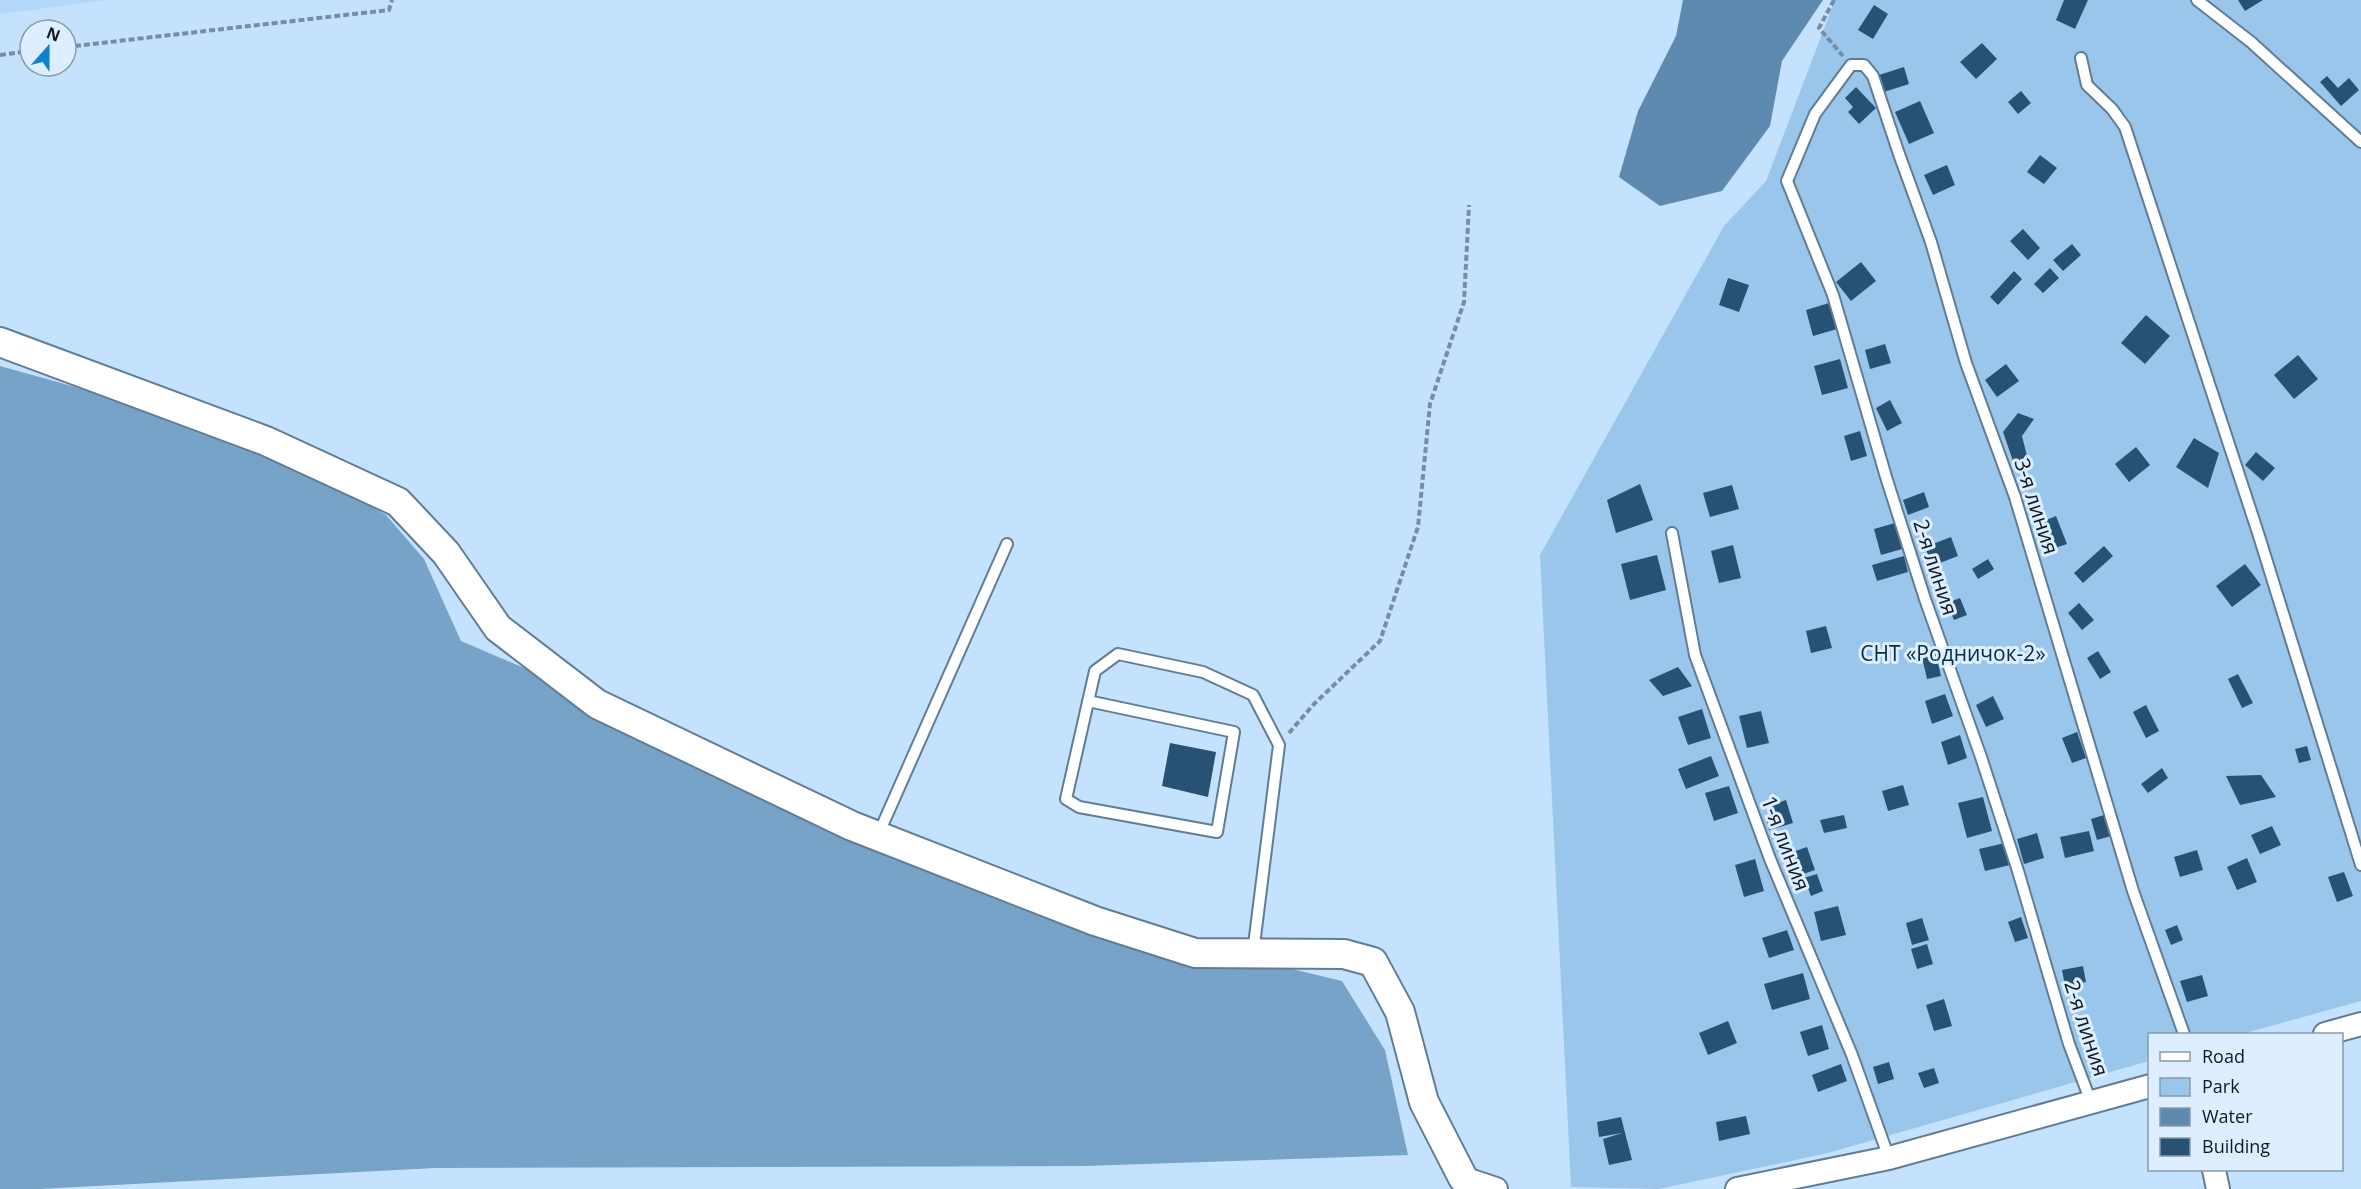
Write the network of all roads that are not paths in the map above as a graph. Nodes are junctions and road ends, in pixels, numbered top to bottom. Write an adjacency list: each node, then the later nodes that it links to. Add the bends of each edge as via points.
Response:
1 (2198, 0): 4 (lane, via 2251,42)
2 (2081, 58): 10 (lane, via 2087,85 2125,127 2274,580)
3 (1851, 65): 13 (lane, 3-я линия, via 1864,65 1873,76 1931,243 1966,363 2015,497 2133,891); 16 (lane, 2-я линия, via 1815,114 1787,181 1833,295 1900,521 1982,757 2069,1044)
4 (2361, 142)
5 (0, 342): 9 (street, via 266,441 398,502 446,553 498,628 597,704)
6 (1672, 534): 17 (lane, 1-я линия, via 1695,655 1770,859 1852,1055)
7 (1007, 544): 9 (lane)
8 (1088, 701): 8 (lane, via 1066,799 1079,807 1217,832 1234,732); 11 (lane, via 1095,671 1118,654 1203,672 1253,695 1279,745)
9 (877, 836): 11 (street, via 1095,921 1195,953)
10 (2361, 865)
11 (1252, 953): 19 (street, via 1344,954 1373,962 1400,1012 1424,1102)
12 (2361, 1024): 14 (street)
13 (2183, 1033)
14 (2332, 1033)
15 (2148, 1087): 16 (street)
16 (2091, 1102): 17 (street)
17 (1889, 1158): 21 (street)
18 (2214, 1171): 22 (street)
19 (1467, 1183): 20 (street)
20 (1496, 1189)
21 (1737, 1189)
22 (2218, 1189)

